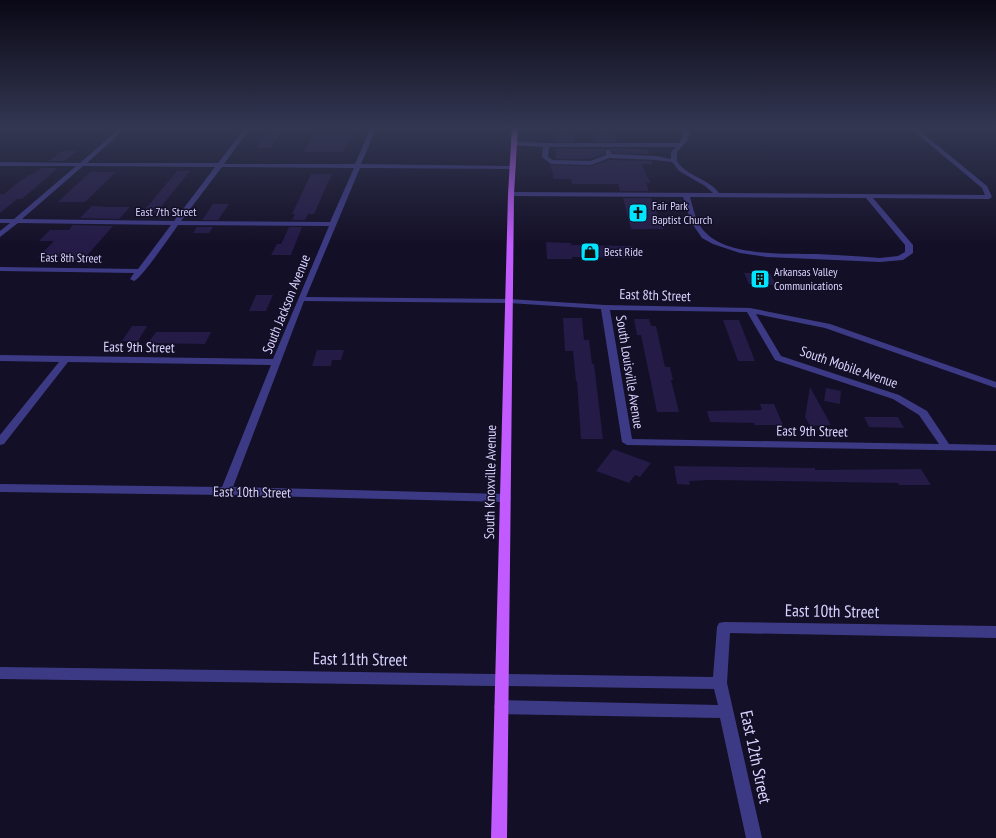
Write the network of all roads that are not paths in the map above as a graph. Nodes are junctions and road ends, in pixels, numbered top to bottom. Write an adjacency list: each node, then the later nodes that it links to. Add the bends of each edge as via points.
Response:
1 (79, 166): 13 (street)
2 (219, 166): 14 (street)
3 (358, 166): 15 (street, South Jackson Avenue)
4 (375, 166): 7 (street)
5 (677, 166): 10 (street, via 680,170 714,188)
6 (958, 166): 11 (street, via 984,188 989,197)
7 (513, 167): 8 (main road, South Knoxville Avenue)
8 (511, 194): 9 (street); 21 (main road, South Knoxville Avenue)
9 (686, 195): 10 (street); 11 (street, via 695,224 705,235 717,243 737,250 880,260 900,258 909,253 909,245)
10 (718, 196): 11 (street)
11 (868, 197)
12 (0, 222): 13 (street, East 7th Street)
13 (15, 222): 14 (street, East 7th Street); 16 (street)
14 (176, 223): 15 (street, East 7th Street); 18 (street)
15 (332, 224): 20 (street, South Jackson Avenue)
16 (0, 234)
17 (0, 269): 18 (street, East 8th Street)
18 (141, 271): 19 (street)
19 (134, 279)
20 (301, 299): 21 (street, East 8th Street); 26 (street, South Jackson Avenue)
21 (509, 301): 22 (street, East 8th Street); 34 (main road, South Knoxville Avenue)
22 (605, 306): 23 (street, East 8th Street); 29 (street, South Louisville Avenue)
23 (750, 310): 27 (street, East 8th Street, via 827,326); 30 (street, South Mobile Avenue, via 778,358 896,397 923,413)
24 (0, 358): 25 (street, East 9th Street)
25 (65, 360): 26 (street, East 9th Street); 28 (street)
26 (277, 362): 33 (street, South Jackson Avenue)
27 (996, 385)
28 (0, 442)
29 (627, 442): 30 (street, East 9th Street)
30 (946, 447): 31 (street, East 9th Street)
31 (996, 448)
32 (0, 488): 33 (street, East 10th Street)
33 (226, 491): 34 (street, East 10th Street)
34 (505, 498): 37 (main road, South Knoxville Avenue)
35 (996, 632): 38 (street, East 10th Street, via 724,627)
36 (0, 673): 37 (street, East 11th Street)
37 (502, 679): 38 (street, East 11th Street); 39 (main road, South Knoxville Avenue)
38 (720, 684): 40 (street, East 12th Street)
39 (502, 707): 40 (street); 41 (main road, South Knoxville Avenue)
40 (726, 712): 42 (street, East 12th Street)
41 (499, 838)
42 (754, 838)

